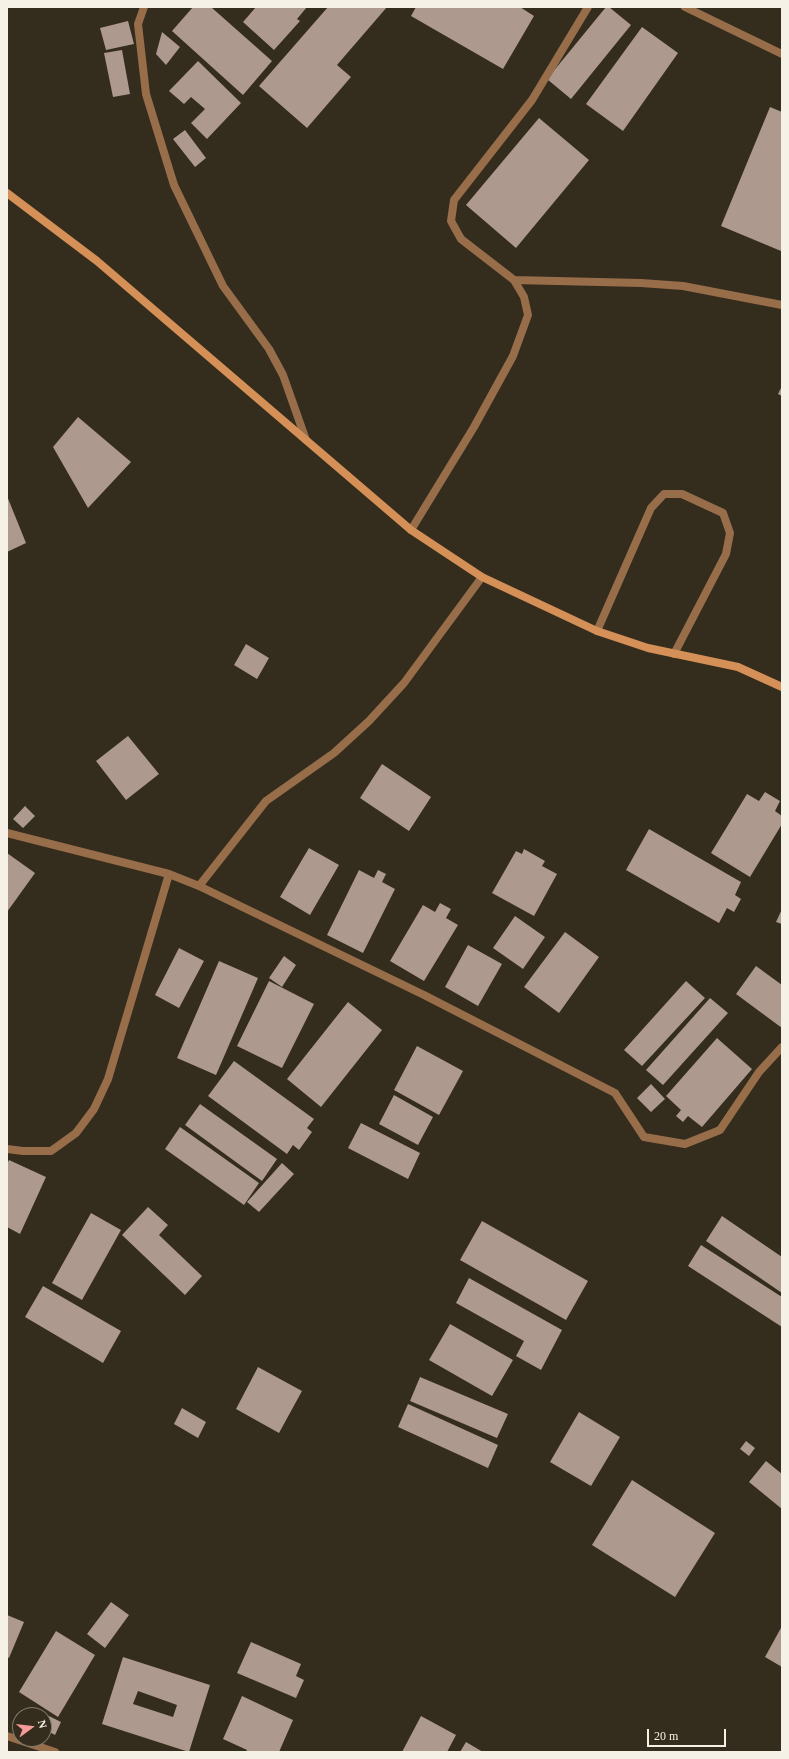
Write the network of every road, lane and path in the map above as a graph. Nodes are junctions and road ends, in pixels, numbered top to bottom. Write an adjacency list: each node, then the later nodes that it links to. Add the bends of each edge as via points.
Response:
1 (144, 7): 8 (street, via 138,24 146,94 174,185 223,286 269,349 283,375)
2 (588, 7): 6 (street, via 532,100 454,200 451,221 461,239)
3 (685, 7): 4 (street)
4 (782, 54)
5 (7, 193): 8 (main road, via 97,261)
6 (514, 280): 7 (street, via 683,286); 9 (street, via 524,297 528,314 513,356 474,427)
7 (782, 305)
8 (306, 440): 9 (main road)
9 (411, 530): 10 (main road)
10 (482, 577): 11 (main road); 16 (street, via 394,694 334,753 266,801)
11 (597, 631): 12 (main road); 12 (street, via 651,508 664,494 682,494 723,513 730,533 726,554)
12 (674, 654): 13 (main road, via 738,667)
13 (782, 687)
14 (7, 833): 15 (street)
15 (169, 874): 16 (street); 18 (street, via 108,1079 94,1109 76,1133 51,1151)
16 (199, 886): 17 (street, via 616,1092 644,1137 685,1144 720,1130 759,1072)
17 (782, 1047)
18 (7, 1149)
19 (7, 1736): 20 (street)
20 (55, 1752)

